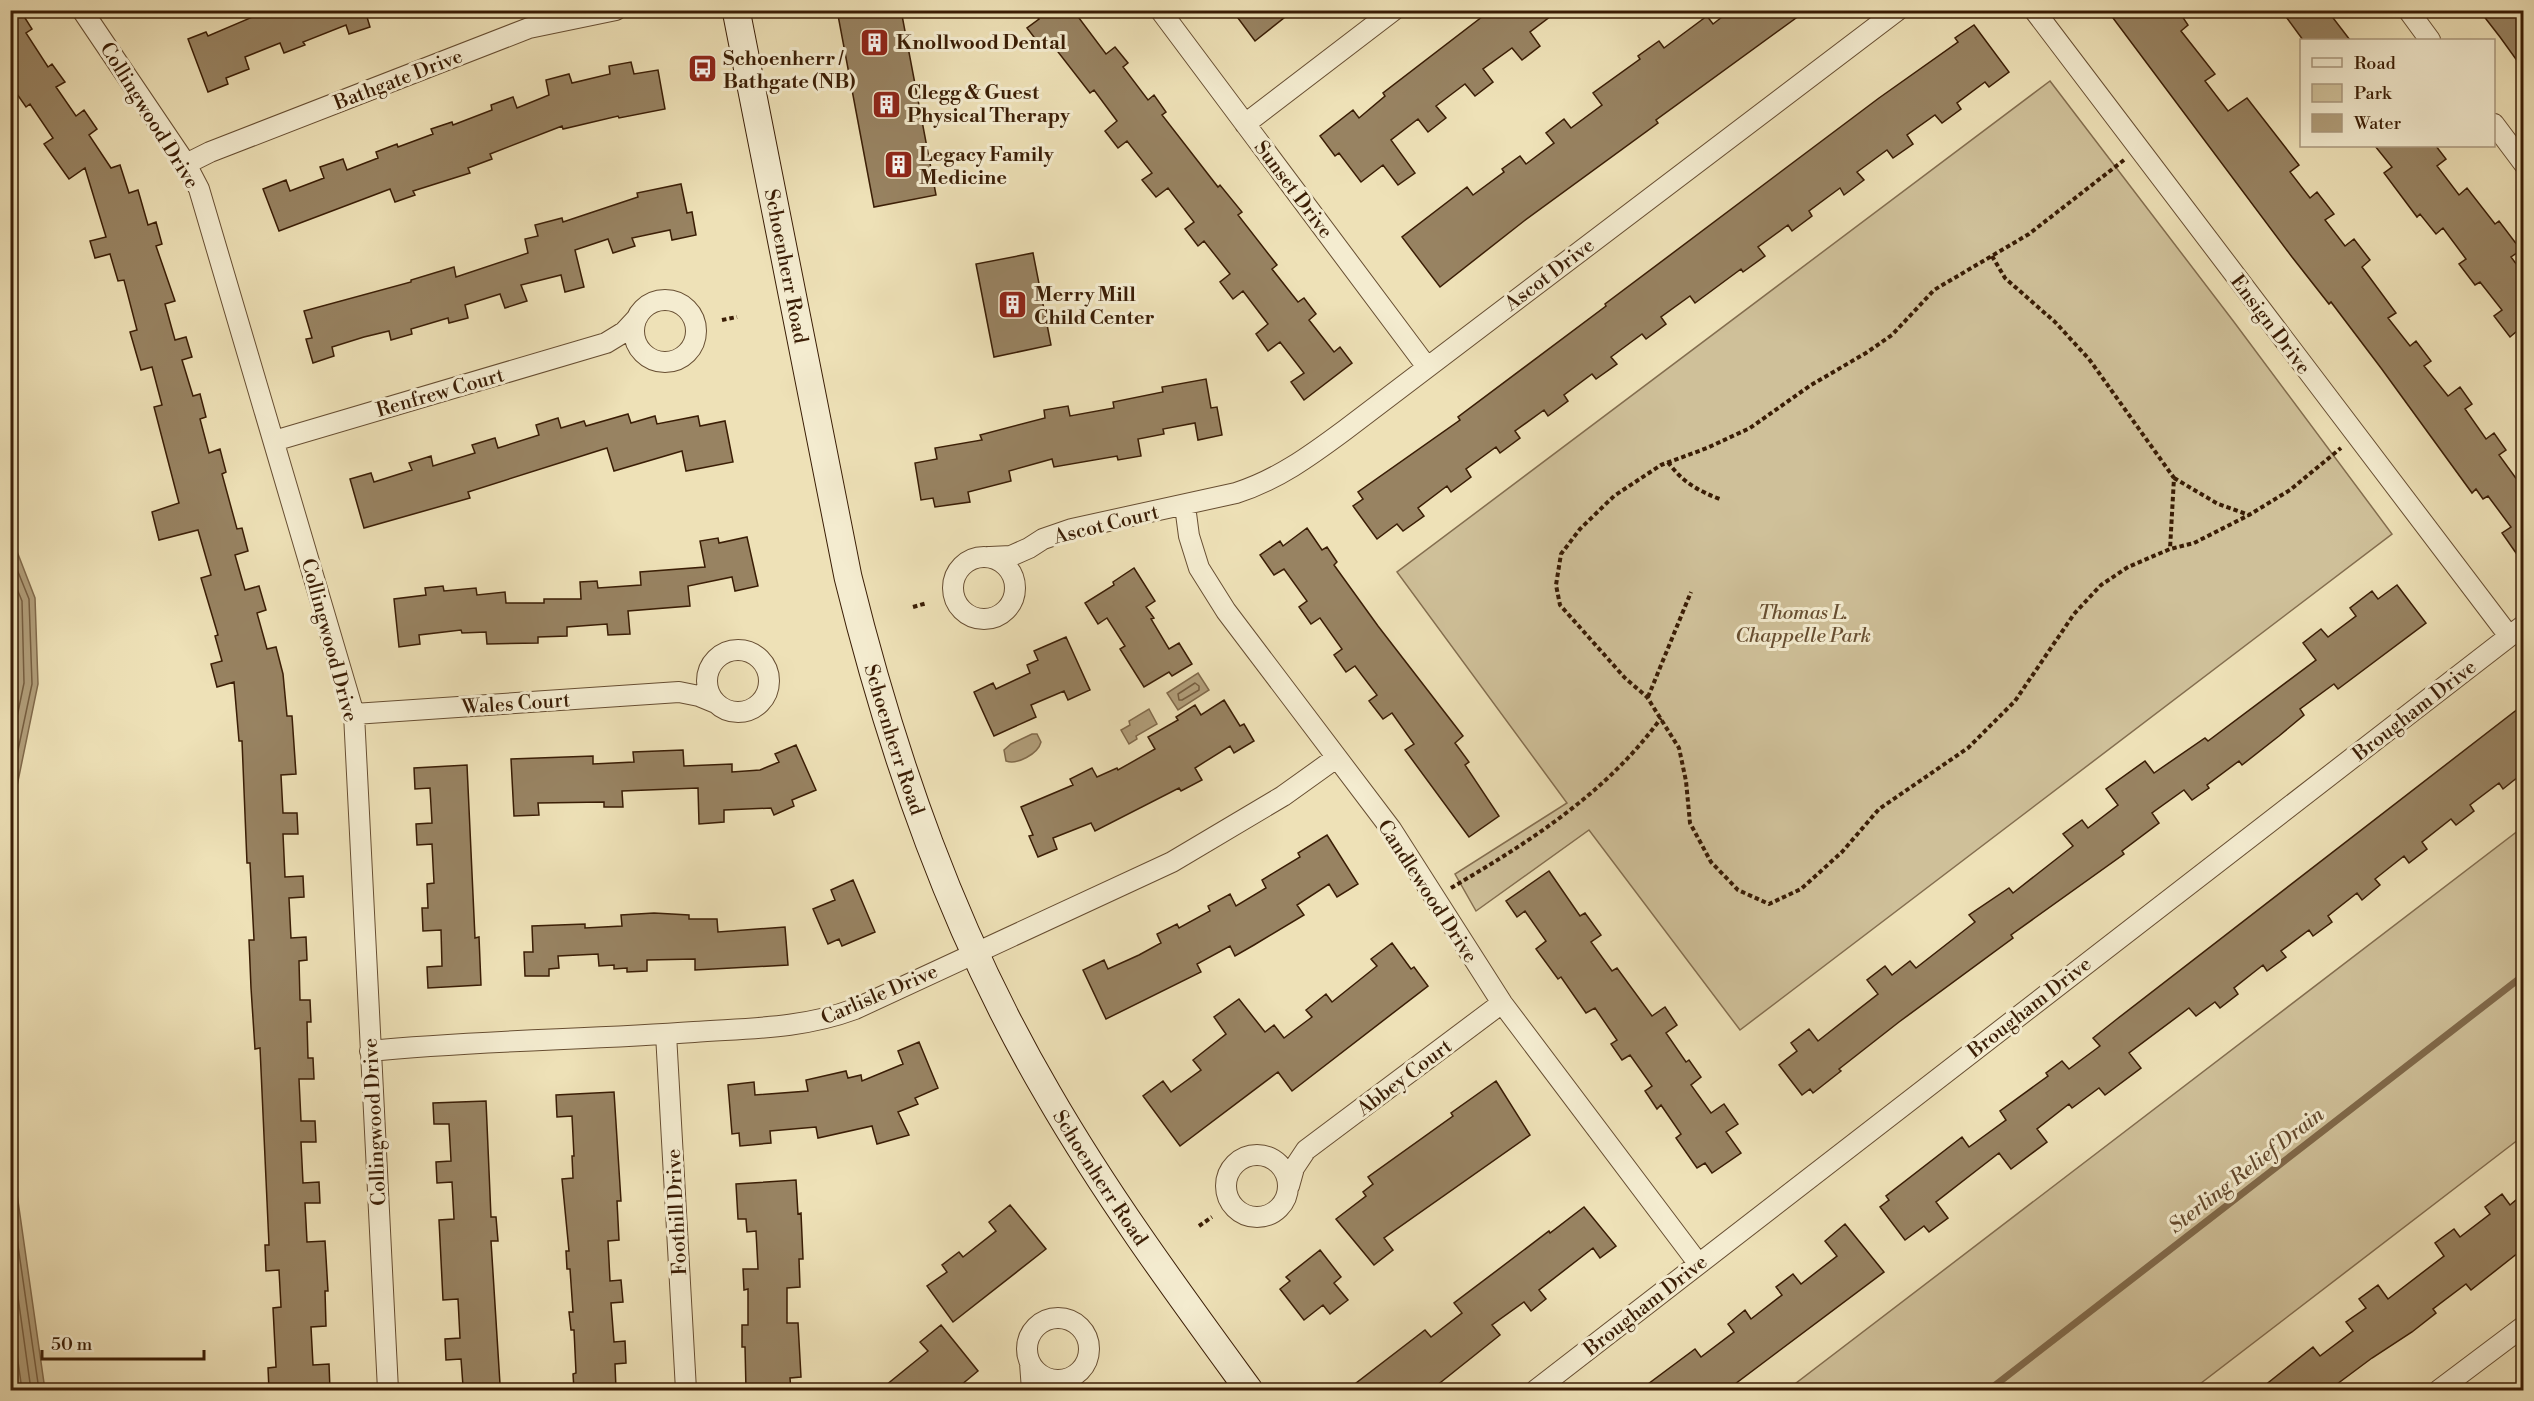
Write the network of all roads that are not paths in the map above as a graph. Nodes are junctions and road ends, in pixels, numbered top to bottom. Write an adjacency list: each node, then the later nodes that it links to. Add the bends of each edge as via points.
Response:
1 (82, 10): 12 (street, Collingwood Drive)
2 (616, 10): 12 (street, Bathgate Drive, via 529,28)
3 (736, 10): 29 (main road, Schoenherr Road, via 848,578 867,655 920,821)
4 (1160, 10): 10 (street, Sunset Drive)
5 (1394, 10): 10 (street)
6 (1898, 10): 17 (street, Ascot Drive)
7 (2034, 10): 23 (street, Ensign Drive, via 2356,434)
8 (2408, 10): 9 (street)
9 (2429, 39)
10 (1245, 124): 17 (street, Sunset Drive)
11 (2495, 127): 13 (street)
12 (186, 164): 18 (street, Collingwood Drive, via 202,199)
13 (2523, 164)
14 (637, 318): 15 (street, Renfrew Court); 16 (street, via 635,337); 16 (street, Renfrew Court, via 643,309 663,300 683,305 695,323 694,344 681,358 662,362)
15 (606, 343): 16 (street, Renfrew Court); 18 (street, Renfrew Court)
16 (644, 354)
17 (1427, 367): 19 (street, Ascot Drive, via 1304,460 1272,479)
18 (274, 441): 27 (street, Collingwood Drive)
19 (1185, 506): 20 (street, Ascot Court, via 1072,529); 28 (street, Candlewood Drive, via 1199,568)
20 (1029, 548): 21 (street, Ascot Court); 22 (street, Ascot Court)
21 (990, 557): 22 (street, via 1000,561); 22 (street, Ascot Court, via 969,560 954,576 953,598 966,614 985,620 1004,613 1014,596)
22 (1012, 576)
23 (2516, 631): 36 (street, Brougham Drive)
24 (710, 667): 25 (street, Wales Court); 26 (street, via 707,686); 26 (street, Wales Court, via 725,652 735,650 756,655 768,672 766,693 753,708 734,712)
25 (679, 692): 26 (street, Wales Court); 27 (street, Wales Court)
26 (717, 704)
27 (354, 714): 32 (street, Collingwood Drive)
28 (1336, 758): 29 (street, Carlisle Drive, via 1274,801 1172,862); 30 (street, Candlewood Drive, via 1390,830)
29 (975, 953): 31 (street, Carlisle Drive, via 828,1019); 44 (main road, Schoenherr Road, via 1018,1041 1083,1154)
30 (1502, 1004): 33 (street, Abbey Court); 36 (street, Candlewood Drive)
31 (666, 1034): 32 (street, Carlisle Drive); 41 (street, Foothill Drive)
32 (370, 1051): 40 (street, Collingwood Drive)
33 (1306, 1150): 34 (street, Abbey Court); 35 (street, Abbey Court, via 1294,1168)
34 (1267, 1156): 35 (street, via 1283,1167); 35 (street, Abbey Court, via 1247,1156 1232,1168 1226,1187 1234,1206 1252,1216 1273,1212 1287,1196)
35 (1289, 1186)
36 (1698, 1263): 45 (street, Brougham Drive)
37 (2523, 1326): 46 (street)
38 (1030, 1363): 39 (street, via 1043,1377); 39 (street, via 1027,1342 1031,1332 1048,1320 1069,1320 1085,1334 1089,1354 1080,1371); 42 (street)
39 (1063, 1380): 43 (street)
40 (388, 1390)
41 (686, 1390)
42 (1032, 1390)
43 (1044, 1390)
44 (1249, 1390)
45 (1536, 1390)
46 (2439, 1390)

